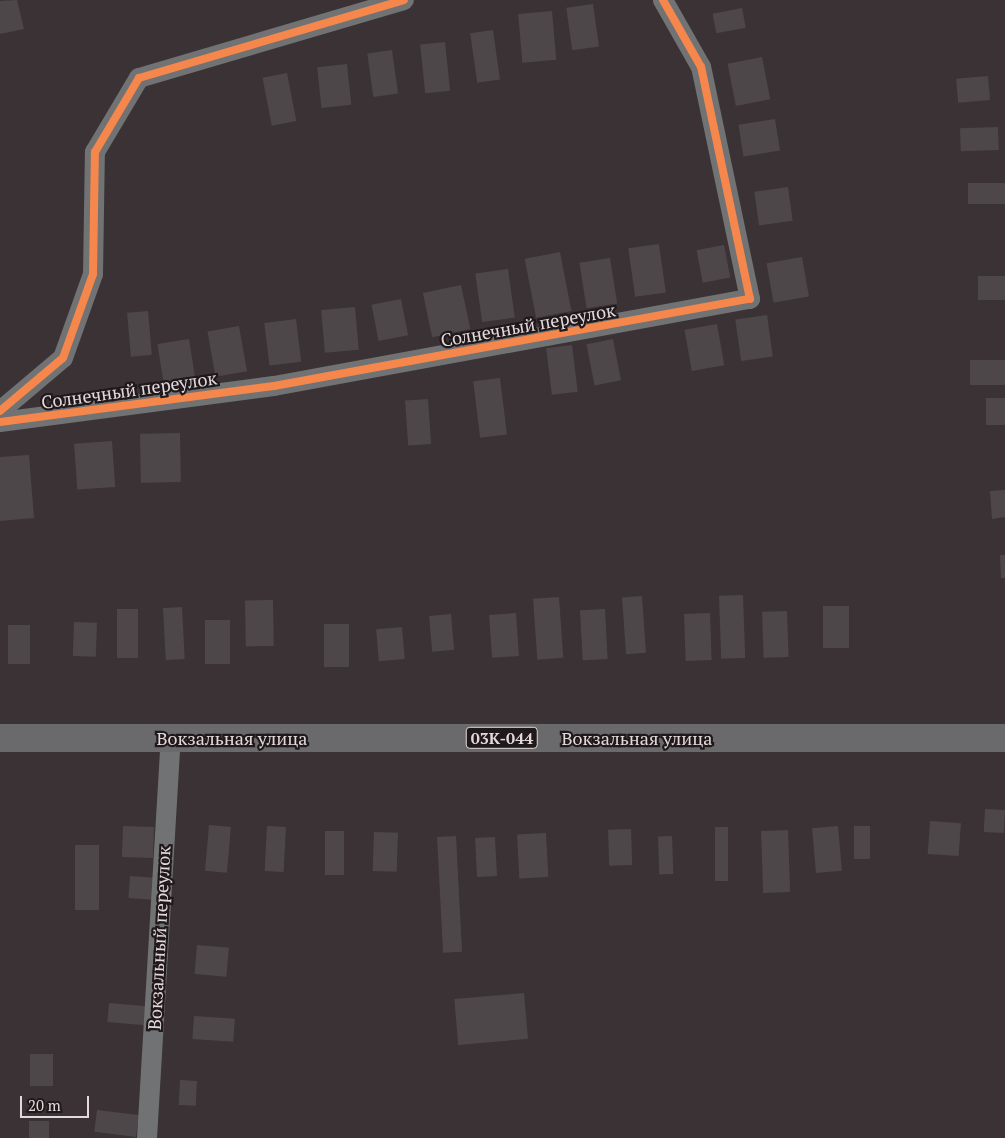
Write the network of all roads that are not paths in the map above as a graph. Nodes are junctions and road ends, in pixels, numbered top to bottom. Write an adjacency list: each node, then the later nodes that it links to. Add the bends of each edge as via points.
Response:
1 (404, 0): 3 (street, via 139,78 95,152 93,274 63,358)
2 (663, 0): 4 (street, Солнечный переулок, via 702,67 750,299 274,386)
3 (0, 411)
4 (0, 422)
5 (0, 738): 6 (main road, Вокзальная улица / 03К-044)
6 (171, 738): 7 (main road, Вокзальная улица / 03К-044); 8 (street, Вокзальный переулок)
7 (1005, 738)
8 (147, 1138)

